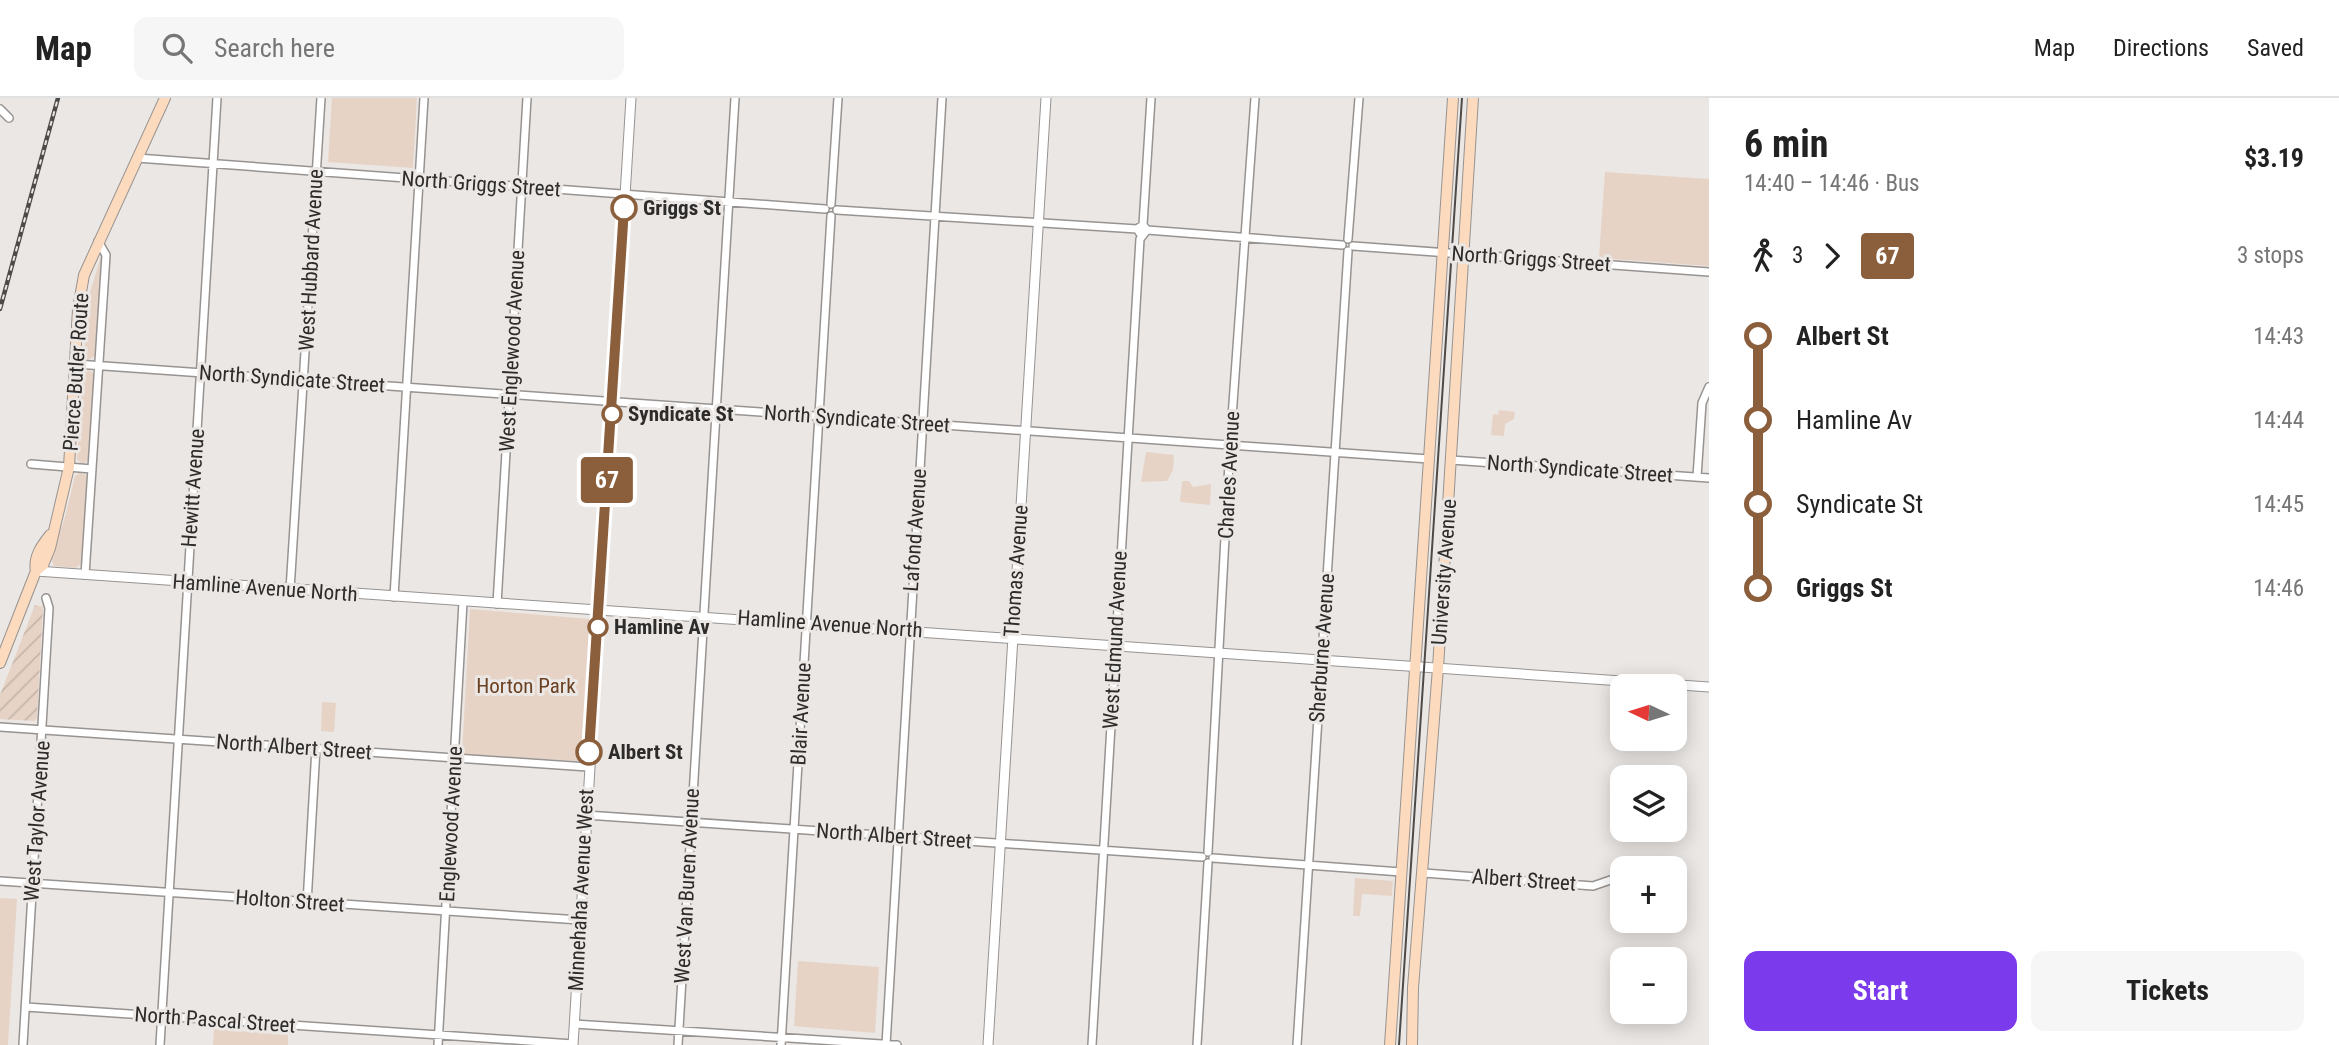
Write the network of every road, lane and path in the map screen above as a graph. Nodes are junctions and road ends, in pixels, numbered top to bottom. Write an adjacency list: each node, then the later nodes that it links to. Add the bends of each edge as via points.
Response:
1 (166, 98): 18 (main road, Pierce Butler Route)
2 (217, 98): 19 (street, Hewitt Avenue)
3 (321, 98): 20 (street, West Hubbard Avenue)
4 (424, 98): 21 (street)
5 (527, 98): 22 (street, West Englewood Avenue)
6 (631, 98): 23 (street, Minnehaha Avenue West)
7 (735, 98): 24 (street, West Van Buren Avenue)
8 (838, 98): 25 (street, Blair Avenue)
9 (942, 98): 26 (street, Lafond Avenue)
10 (1046, 98): 27 (street, Thomas Avenue)
11 (1151, 98): 28 (street, West Edmund Avenue)
12 (1255, 98): 29 (street, Charles Avenue)
13 (1359, 98): 31 (street, Sherburne Avenue)
14 (1453, 98): 32 (main road, University Avenue)
15 (1473, 98): 33 (main road, University Avenue)
16 (0, 109): 17 (street)
17 (9, 118)
18 (137, 158): 19 (street, North Griggs Street); 30 (main road, Pierce Butler Route)
19 (214, 165): 20 (street, North Griggs Street); 37 (street, Hewitt Avenue)
20 (316, 172): 21 (street, North Griggs Street); 38 (street, West Hubbard Avenue)
21 (419, 179): 22 (street, North Griggs Street); 39 (street)
22 (522, 187): 23 (street, North Griggs Street); 41 (street, West Englewood Avenue)
23 (625, 195): 24 (street, North Griggs Street); 42 (street, Minnehaha Avenue West)
24 (728, 202): 25 (street, North Griggs Street); 43 (street, West Van Buren Avenue)
25 (831, 210): 26 (street, North Griggs Street); 44 (street, Blair Avenue)
26 (935, 216): 27 (street, North Griggs Street); 45 (street, Lafond Avenue)
27 (1038, 224): 28 (street, North Griggs Street); 46 (street, Thomas Avenue)
28 (1142, 230): 29 (street, North Griggs Street); 47 (street, West Edmund Avenue)
29 (1245, 238): 31 (street, North Griggs Street); 48 (street, Charles Avenue)
30 (98, 241): 35 (main road, Pierce Butler Route, via 80,294); 36 (street, via 106,251)
31 (1348, 245): 32 (street, North Griggs Street); 49 (street, Sherburne Avenue)
32 (1443, 252): 33 (street, North Griggs Street); 50 (main road, University Avenue)
33 (1465, 253): 34 (street, North Griggs Street); 51 (main road, University Avenue)
34 (1709, 272)
35 (76, 364): 36 (street, North Syndicate Street); 53 (main road, Pierce Butler Route)
36 (98, 365): 37 (street, North Syndicate Street); 54 (street)
37 (201, 372): 38 (street, North Syndicate Street); 59 (street, Hewitt Avenue)
38 (304, 380): 39 (street, North Syndicate Street); 60 (street, West Hubbard Avenue)
39 (407, 387): 41 (street, North Syndicate Street); 61 (street)
40 (1709, 387): 55 (street, via 1702,403)
41 (510, 394): 42 (street, North Syndicate Street); 64 (street, West Englewood Avenue)
42 (612, 401): 43 (street, North Syndicate Street); 65 (street, Minnehaha Avenue West)
43 (716, 409): 44 (street, North Syndicate Street); 66 (street, West Van Buren Avenue)
44 (819, 416): 45 (street, North Syndicate Street); 67 (street, Blair Avenue)
45 (922, 424): 46 (street, North Syndicate Street); 68 (street, Lafond Avenue)
46 (1025, 431): 47 (street, North Syndicate Street); 69 (street, Thomas Avenue)
47 (1127, 438): 48 (street, North Syndicate Street); 70 (street, West Edmund Avenue)
48 (1230, 445): 49 (street, North Syndicate Street); 71 (street, Charles Avenue)
49 (1334, 452): 50 (street, North Syndicate Street); 72 (street, Sherburne Avenue)
50 (1429, 459): 74 (main road, University Avenue)
51 (1451, 460): 55 (street, North Syndicate Street); 75 (main road, University Avenue)
52 (31, 464): 53 (street)
53 (69, 467): 54 (street); 57 (main road, Pierce Butler Route, via 44,562)
54 (92, 469): 58 (street)
55 (1697, 477): 56 (street, North Syndicate Street)
56 (1709, 478)
57 (36, 571): 58 (street, Hamline Avenue North); 73 (main road, Pierce Butler Route)
58 (85, 575): 59 (street, Hamline Avenue North)
59 (187, 582): 60 (street, Hamline Avenue North); 79 (street, Hewitt Avenue)
60 (290, 590): 61 (street, Hamline Avenue North)
61 (394, 597): 63 (street, Hamline Avenue North)
62 (46, 598): 78 (street, West Taylor Avenue)
63 (463, 602): 64 (street, Hamline Avenue North); 81 (street, Englewood Avenue)
64 (497, 604): 65 (street, Hamline Avenue North)
65 (599, 610): 66 (street, Hamline Avenue North); 82 (street, Minnehaha Avenue West)
66 (704, 616): 67 (street, Hamline Avenue North); 84 (street, West Van Buren Avenue)
67 (806, 623): 68 (street, Hamline Avenue North); 85 (street, Blair Avenue)
68 (909, 630): 69 (street, Hamline Avenue North); 86 (street, Lafond Avenue)
69 (1012, 637): 70 (street, Hamline Avenue North); 87 (street, Thomas Avenue)
70 (1115, 645): 71 (street, Hamline Avenue North); 88 (street, West Edmund Avenue)
71 (1220, 651): 72 (street, Hamline Avenue North); 89 (street, Charles Avenue)
72 (1321, 659): 74 (street, Hamline Avenue North); 90 (street, Sherburne Avenue)
73 (0, 663)
74 (1415, 666): 75 (street, Hamline Avenue North); 91 (main road, University Avenue)
75 (1438, 668): 76 (street); 92 (main road, University Avenue)
76 (1709, 687)
77 (0, 727): 78 (street, North Albert Street)
78 (43, 730): 79 (street, North Albert Street); 95 (street, West Taylor Avenue)
79 (177, 739): 80 (street, North Albert Street); 96 (street, Hewitt Avenue)
80 (316, 748): 81 (street, North Albert Street); 97 (street)
81 (455, 758): 82 (street, North Albert Street); 98 (street, Englewood Avenue)
82 (588, 766): 83 (street, Minnehaha Avenue West)
83 (586, 815): 84 (street, North Albert Street); 99 (street, Minnehaha Avenue West)
84 (691, 822): 85 (street, North Albert Street); 103 (street, West Van Buren Avenue)
85 (795, 830): 86 (street, North Albert Street); 105 (street, Blair Avenue)
86 (898, 836): 87 (street, North Albert Street); 111 (street, Lafond Avenue)
87 (1000, 844): 88 (street, North Albert Street); 113 (street, Thomas Avenue)
88 (1102, 851): 89 (street, North Albert Street); 114 (street, West Edmund Avenue)
89 (1208, 858): 90 (street, North Albert Street); 115 (street, Charles Avenue)
90 (1308, 866): 91 (street, North Albert Street); 116 (street, Sherburne Avenue)
91 (1401, 872): 117 (main road, University Avenue)
92 (1423, 873): 93 (street, Albert Street, via 1593,886); 118 (main road, University Avenue)
93 (1610, 880)
94 (0, 881): 95 (street, Holton Street)
95 (34, 883): 96 (street, Holton Street); 100 (street, West Taylor Avenue)
96 (168, 892): 97 (street, Holton Street); 101 (street, Hewitt Avenue)
97 (307, 902): 98 (street, Holton Street)
98 (446, 911): 99 (street, Holton Street); 104 (street, Englewood Avenue)
99 (580, 920): 102 (street, Minnehaha Avenue West)
100 (26, 1007): 101 (street, North Pascal Street); 107 (street, West Taylor Avenue)
101 (162, 1016): 104 (street, North Pascal Street); 108 (street, Hewitt Avenue)
102 (574, 1024): 103 (street); 106 (street, Minnehaha Avenue West)
103 (679, 1029): 105 (street); 110 (street, West Van Buren Avenue)
104 (439, 1034): 106 (street, North Pascal Street); 109 (street, Englewood Avenue)
105 (782, 1041): 111 (street)
106 (573, 1044)
107 (23, 1045)
108 (160, 1045)
109 (438, 1045)
110 (678, 1045)
111 (886, 1045): 112 (street)
112 (897, 1045)
113 (988, 1045)
114 (1092, 1045)
115 (1197, 1045)
116 (1297, 1045)
117 (1390, 1045)
118 (1412, 1045)

